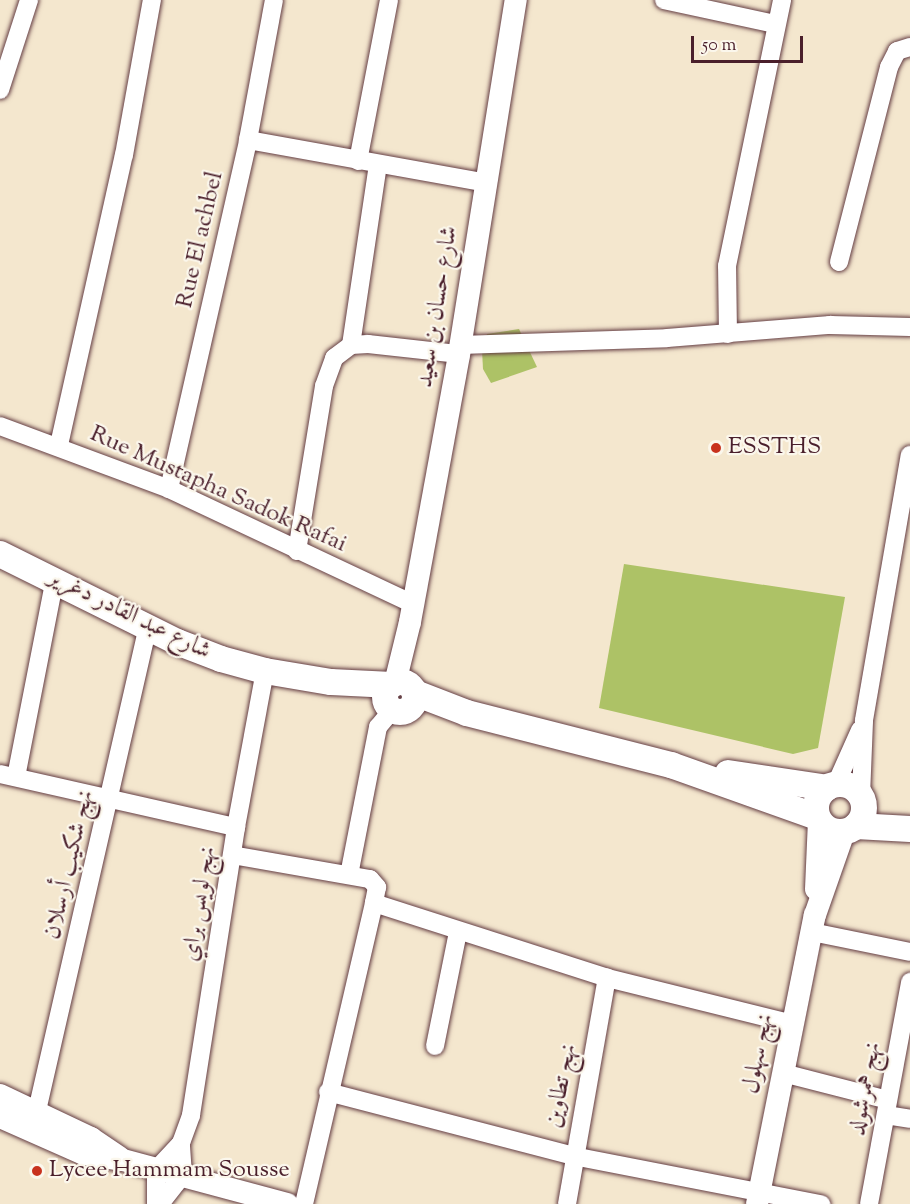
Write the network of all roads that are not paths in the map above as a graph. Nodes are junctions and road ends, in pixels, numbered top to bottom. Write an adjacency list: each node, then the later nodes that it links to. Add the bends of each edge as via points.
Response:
1 (28, 0): 10 (street)
2 (152, 0): 21 (street, via 124,155)
3 (274, 0): 11 (street, Rue El achbel)
4 (389, 0): 12 (street)
5 (516, 0): 14 (street, شارع حسان بن سعيد)
6 (664, 0): 8 (street)
7 (782, 0): 8 (street)
8 (775, 24): 17 (street, via 727,266)
9 (910, 47): 15 (street, via 897,51 889,67)
10 (0, 90)
11 (249, 140): 12 (street); 23 (street, Rue El achbel)
12 (357, 161): 13 (street)
13 (378, 165): 14 (street); 18 (street)
14 (486, 183): 19 (street, شارع حسان بن سعيد)
15 (839, 261)
16 (910, 327): 17 (street, via 830,325)
17 (728, 334): 19 (street)
18 (351, 345): 19 (street); 24 (street, via 333,358 327,372)
19 (459, 349): 27 (street, شارع حسان بن سعيد)
20 (0, 426): 21 (street, Rue Mustapha Sadok Rafai)
21 (58, 445): 23 (street, Rue Mustapha Sadok Rafai)
22 (910, 455): 31 (street)
23 (169, 489): 24 (street, Rue Mustapha Sadok Rafai)
24 (297, 551): 27 (street, Rue Mustapha Sadok Rafai)
25 (0, 554): 26 (main road, شارع عبد القادر دغرير)
26 (55, 579): 28 (main road, شارع عبد القادر دغرير); 33 (street)
27 (412, 613): 30 (street, شارع حسان بن سعيد)
28 (148, 626): 29 (main road, شارع عبد القادر دغرير, via 177,642); 36 (street, نهج شكيب أرسلان)
29 (265, 671): 30 (main road, شارع عبد القادر دغرير); 39 (street, نهج لويس براي)
30 (401, 696): 32 (main road, شارع عبد القادر دغرير); 43 (street, via 378,727)
31 (864, 720): 34 (street); 35 (street)
32 (671, 765): 34 (main road, شارع عبد القادر دغرير); 37 (main road, شارع عبد القادر دغرير)
33 (8, 776): 36 (street)
34 (832, 786): 35 (main road, via 850,786); 37 (main road, via 818,798)
35 (862, 798): 38 (main road); 40 (main road, via 864,814)
36 (110, 800): 39 (street); 57 (street, نهج شكيب أرسلان)
37 (818, 819): 40 (main road, via 830,830); 45 (street, نهج سهلول)
38 (910, 819)
39 (236, 827): 42 (street, نهج لويس براي)
40 (850, 829): 41 (main road); 45 (street, نهج سهلول)
41 (910, 829)
42 (232, 855): 43 (street); 60 (street, نهج لويس براي, via 191,1115)
43 (350, 875): 44 (street, via 376,884)
44 (374, 903): 46 (street); 54 (street)
45 (814, 923): 47 (street); 50 (street, نهج سهلول)
46 (458, 932): 48 (street); 52 (street)
47 (910, 952)
48 (607, 978): 50 (street); 61 (street, نهج تطاوين)
49 (910, 982): 51 (street, نهج همرشولد)
50 (793, 1024): 53 (street, نهج سهلول)
51 (905, 1034): 56 (street, نهج همرشولد)
52 (435, 1046)
53 (783, 1073): 56 (street); 65 (street, نهج سهلول)
54 (328, 1092): 61 (street); 68 (street)
55 (0, 1095): 57 (street)
56 (887, 1107): 59 (street); 71 (street, نهج همرشولد)
57 (36, 1115): 62 (street, via 91,1138)
58 (0, 1117): 62 (street, via 84,1154)
59 (910, 1119)
60 (182, 1143): 63 (street); 64 (street)
61 (573, 1156): 65 (street); 69 (street, نهج تطاوين)
62 (123, 1160): 63 (street)
63 (156, 1170): 64 (street); 66 (street)
64 (183, 1175): 66 (street); 67 (street)
65 (758, 1197): 70 (street)
66 (158, 1204)
67 (287, 1204)
68 (304, 1204)
69 (567, 1204)
70 (820, 1204)
71 (869, 1204)

